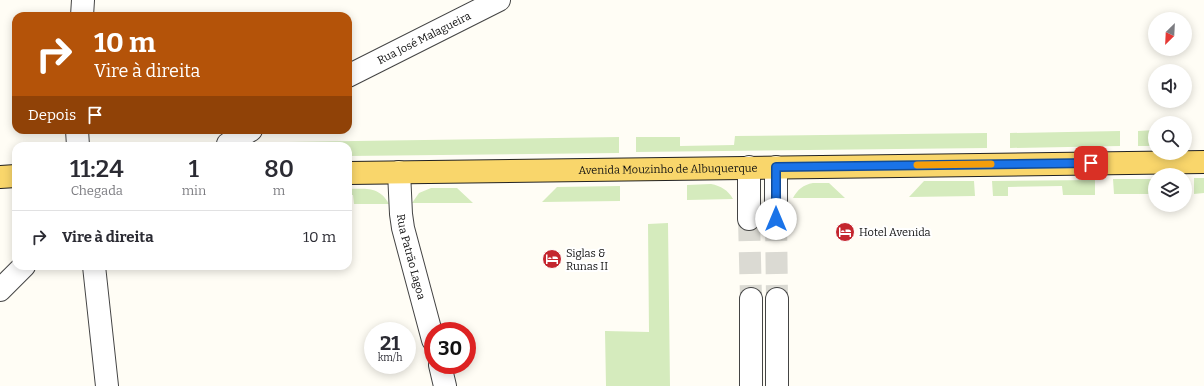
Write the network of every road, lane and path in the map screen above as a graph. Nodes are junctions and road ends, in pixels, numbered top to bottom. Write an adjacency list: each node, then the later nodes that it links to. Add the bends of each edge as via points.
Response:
1 (83, 0): 3 (street)
2 (499, 0): 4 (street, Rua José Malagueira)
3 (82, 12)
4 (352, 74)
5 (244, 134): 6 (street)
6 (231, 142)
7 (1204, 162): 9 (main road, Avenida Mouzinho de Albuquerque)
8 (749, 167): 9 (main road, Avenida Mouzinho de Albuquerque); 10 (main road, Avenida Mouzinho de Albuquerque); 14 (street)
9 (776, 167): 15 (street)
10 (399, 172): 11 (main road, Avenida Mouzinho de Albuquerque); 21 (street, Rua Patrão Lagoa, via 403,228)
11 (352, 173)
12 (12, 176): 13 (main road)
13 (0, 177)
14 (749, 219)
15 (776, 219)
16 (20, 270): 18 (street)
17 (94, 270): 23 (street)
18 (0, 290)
19 (750, 299): 25 (street)
20 (777, 299): 26 (street)
21 (428, 322)
22 (442, 374): 24 (street)
23 (107, 386)
24 (445, 386)
25 (751, 386)
26 (777, 386)

